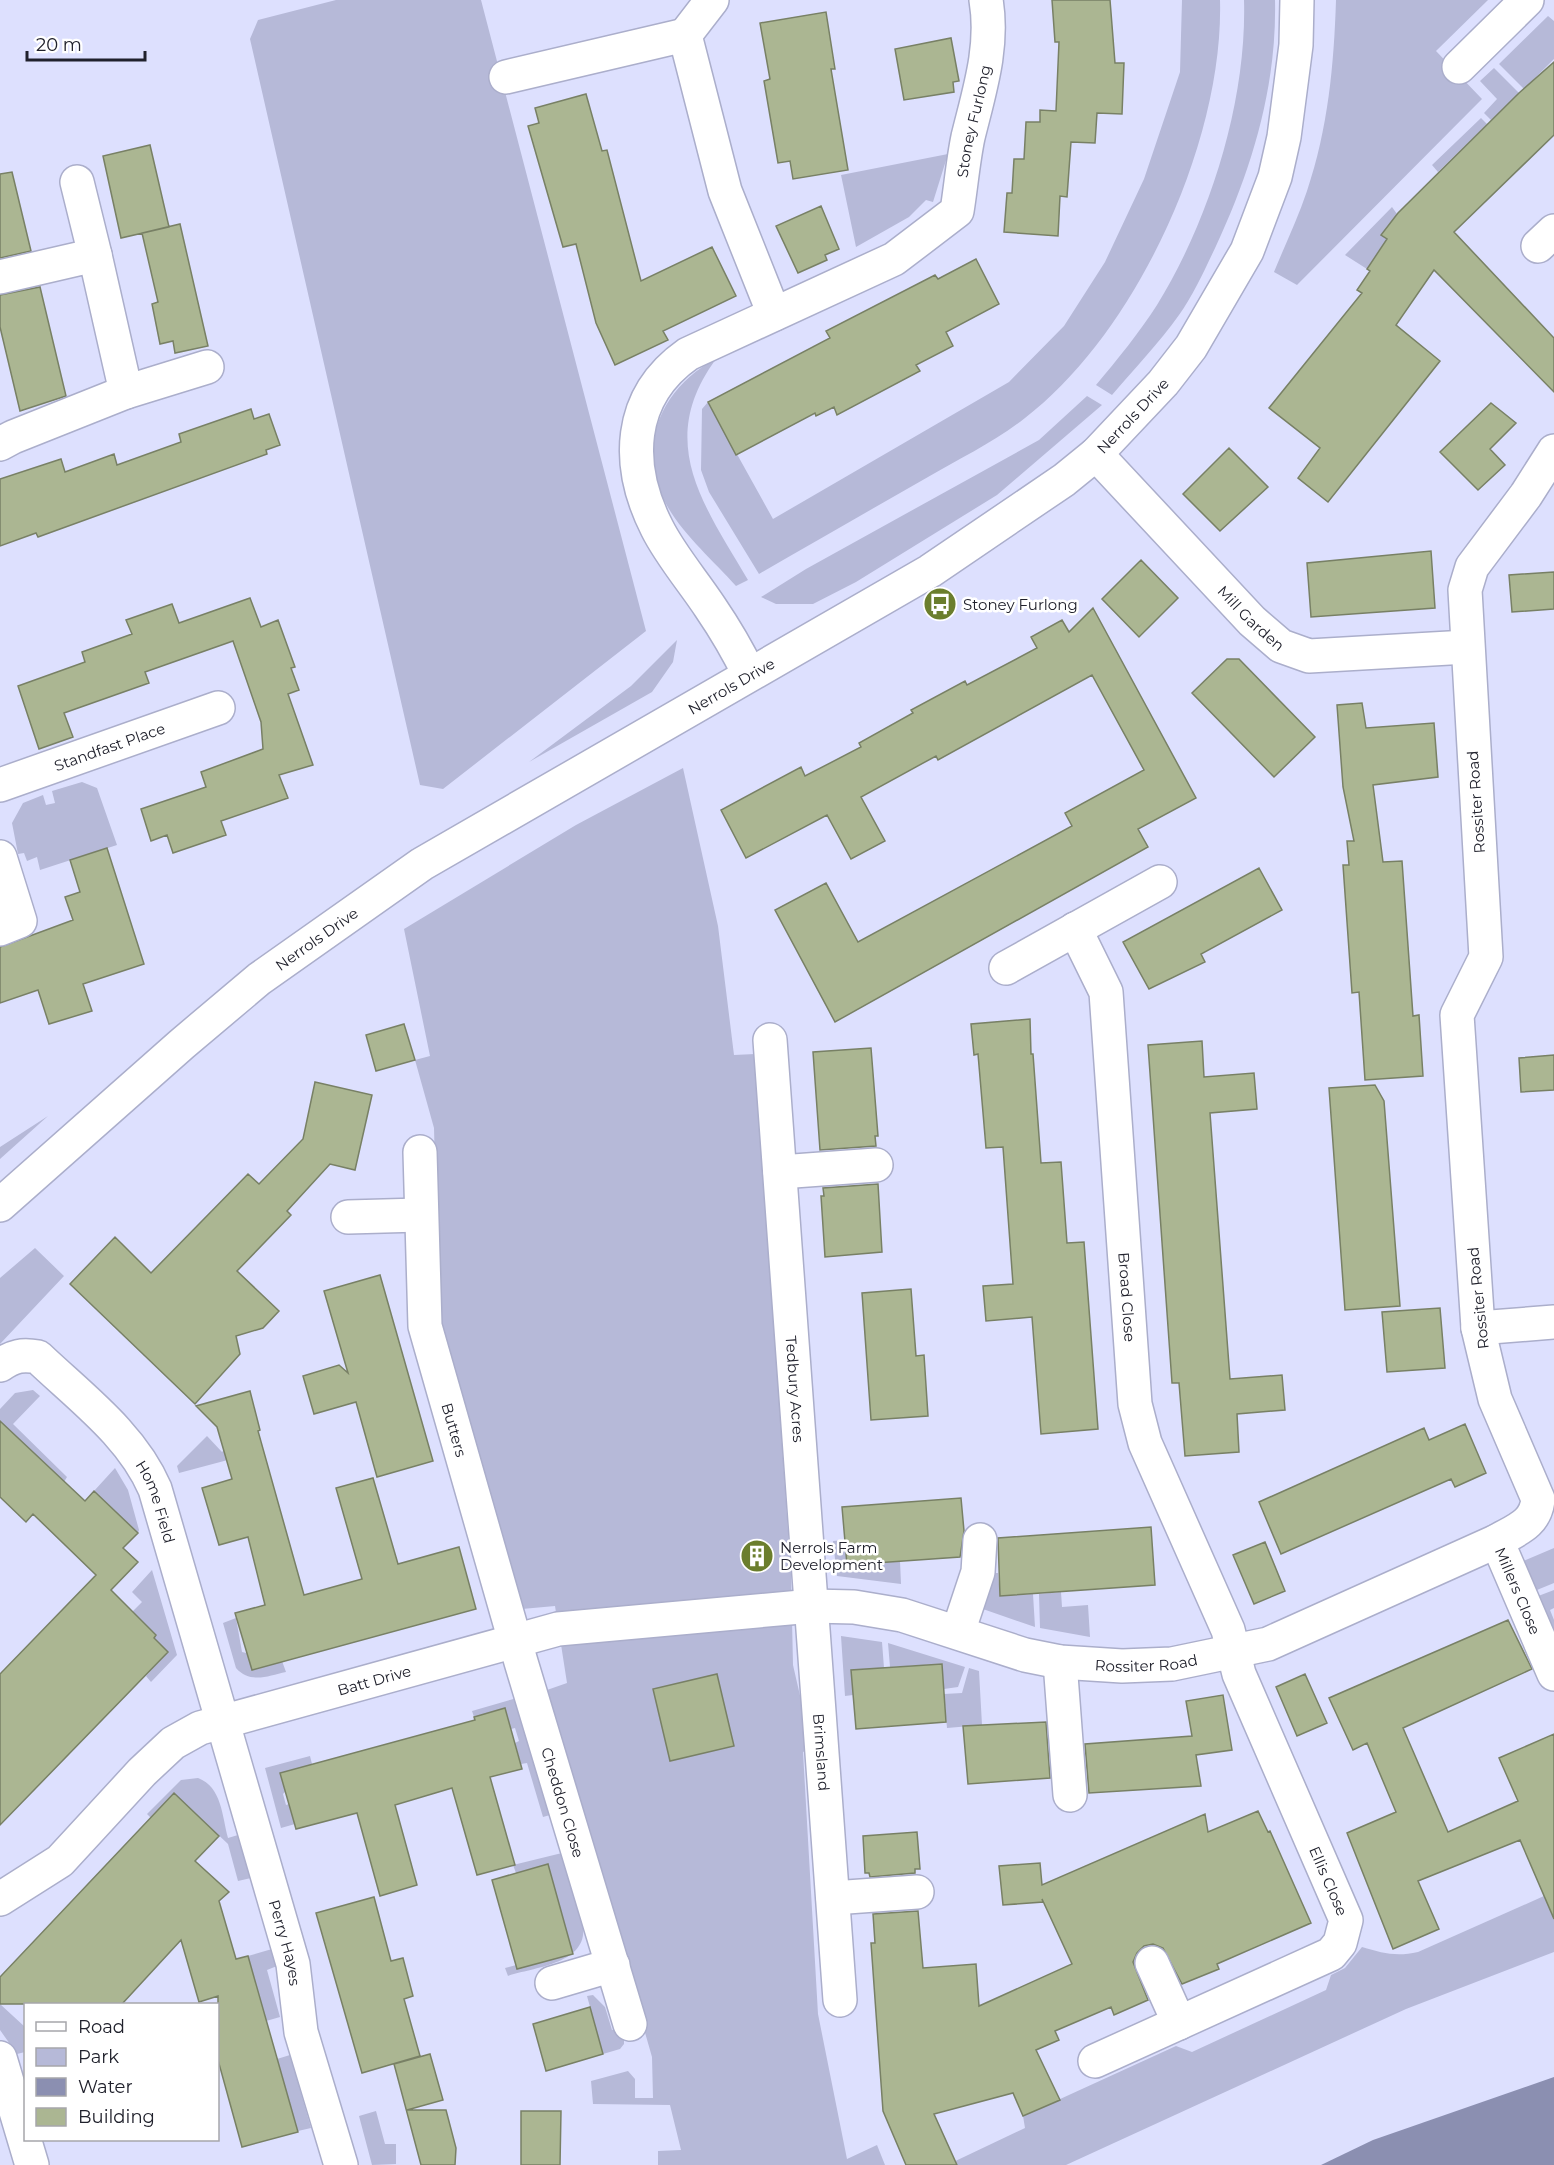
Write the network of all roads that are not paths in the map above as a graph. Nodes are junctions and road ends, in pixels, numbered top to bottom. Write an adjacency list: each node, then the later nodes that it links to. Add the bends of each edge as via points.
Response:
1 (712, 0): 5 (street)
2 (986, 0): 11 (street, Stoney Furlong, via 989,16 984,77 968,139 957,211 894,259)
3 (1297, 0): 16 (street, Nerrols Drive, via 1296,45 1282,147 1247,251 1191,347)
4 (1527, 0): 6 (street)
5 (685, 35): 7 (street); 11 (street, via 726,191)
6 (1459, 67)
7 (507, 76)
8 (77, 182): 9 (street)
9 (95, 255): 10 (street); 13 (street)
10 (0, 277)
11 (774, 314): 18 (street, Stoney Furlong, via 673,364 646,403 638,426 635,455 643,496 658,530 711,608)
12 (207, 367): 13 (street)
13 (126, 392): 14 (street)
14 (0, 444)
15 (1554, 451): 17 (street, Rossiter Road, via 1467,577)
16 (1096, 454): 17 (street, Mill Garden, via 1252,621 1281,646 1309,656); 18 (street, Nerrols Drive, via 930,571)
17 (1467, 647): 34 (street, Rossiter Road, via 1485,957 1457,1015)
18 (749, 674): 30 (street, Nerrols Drive, via 422,864 278,965)
19 (218, 708): 20 (street, Standfast Place)
20 (0, 785)
21 (0, 857): 23 (street, via 20,921)
22 (1160, 882): 24 (street)
23 (0, 929)
24 (1075, 929): 25 (street); 41 (street, Broad Close, via 1106,992 1135,1404 1145,1443 1227,1630)
25 (1006, 968)
26 (770, 1040): 29 (street, Tedbury Acres)
27 (420, 1152): 31 (street, Butters)
28 (876, 1165): 29 (street)
29 (780, 1172): 38 (street, Tedbury Acres)
30 (0, 1205)
31 (420, 1215): 32 (street); 40 (street, Butters, via 425,1326)
32 (348, 1217)
33 (1554, 1322): 34 (street)
34 (1478, 1328): 37 (street, Rossiter Road, via 1495,1399 1538,1499 1531,1521)
35 (0, 1365): 44 (street, Home Field, via 14,1356 38,1357 145,1465)
36 (980, 1540): 39 (street, via 978,1572)
37 (1497, 1541): 41 (street, Rossiter Road, via 1268,1644); 43 (street, Millers Close)
38 (812, 1606): 39 (street, Rossiter Road, via 854,1607 902,1615); 40 (street, Batt Drive, via 558,1629); 47 (street, Brimsland)
39 (958, 1632): 42 (street, Rossiter Road, via 1025,1655)
40 (515, 1641): 44 (street, Batt Drive); 50 (street, Cheddon Close)
41 (1233, 1652): 42 (street, Rossiter Road, via 1141,1666); 53 (street, Ellis Close, via 1239,1674 1346,1920 1346,1931 1331,1954)
42 (1060, 1662): 45 (street)
43 (1554, 1674)
44 (222, 1722): 48 (street, Batt Drive, via 200,1728 173,1743 141,1772 60,1861); 60 (street, Perry Hayes, via 293,1964 301,2032)
45 (1070, 1795)
46 (917, 1892): 47 (street)
47 (833, 1898): 52 (street, Brimsland)
48 (0, 1899)
49 (1152, 1963): 53 (street)
50 (613, 1965): 51 (street); 54 (street, Cheddon Close)
51 (552, 1983)
52 (840, 2000)
53 (1179, 2023): 56 (street, Ellis Close)
54 (630, 2024)
55 (0, 2058): 57 (street)
56 (1095, 2061)
57 (24, 2138)
58 (25, 2141): 59 (street)
59 (32, 2165)
60 (341, 2165)

